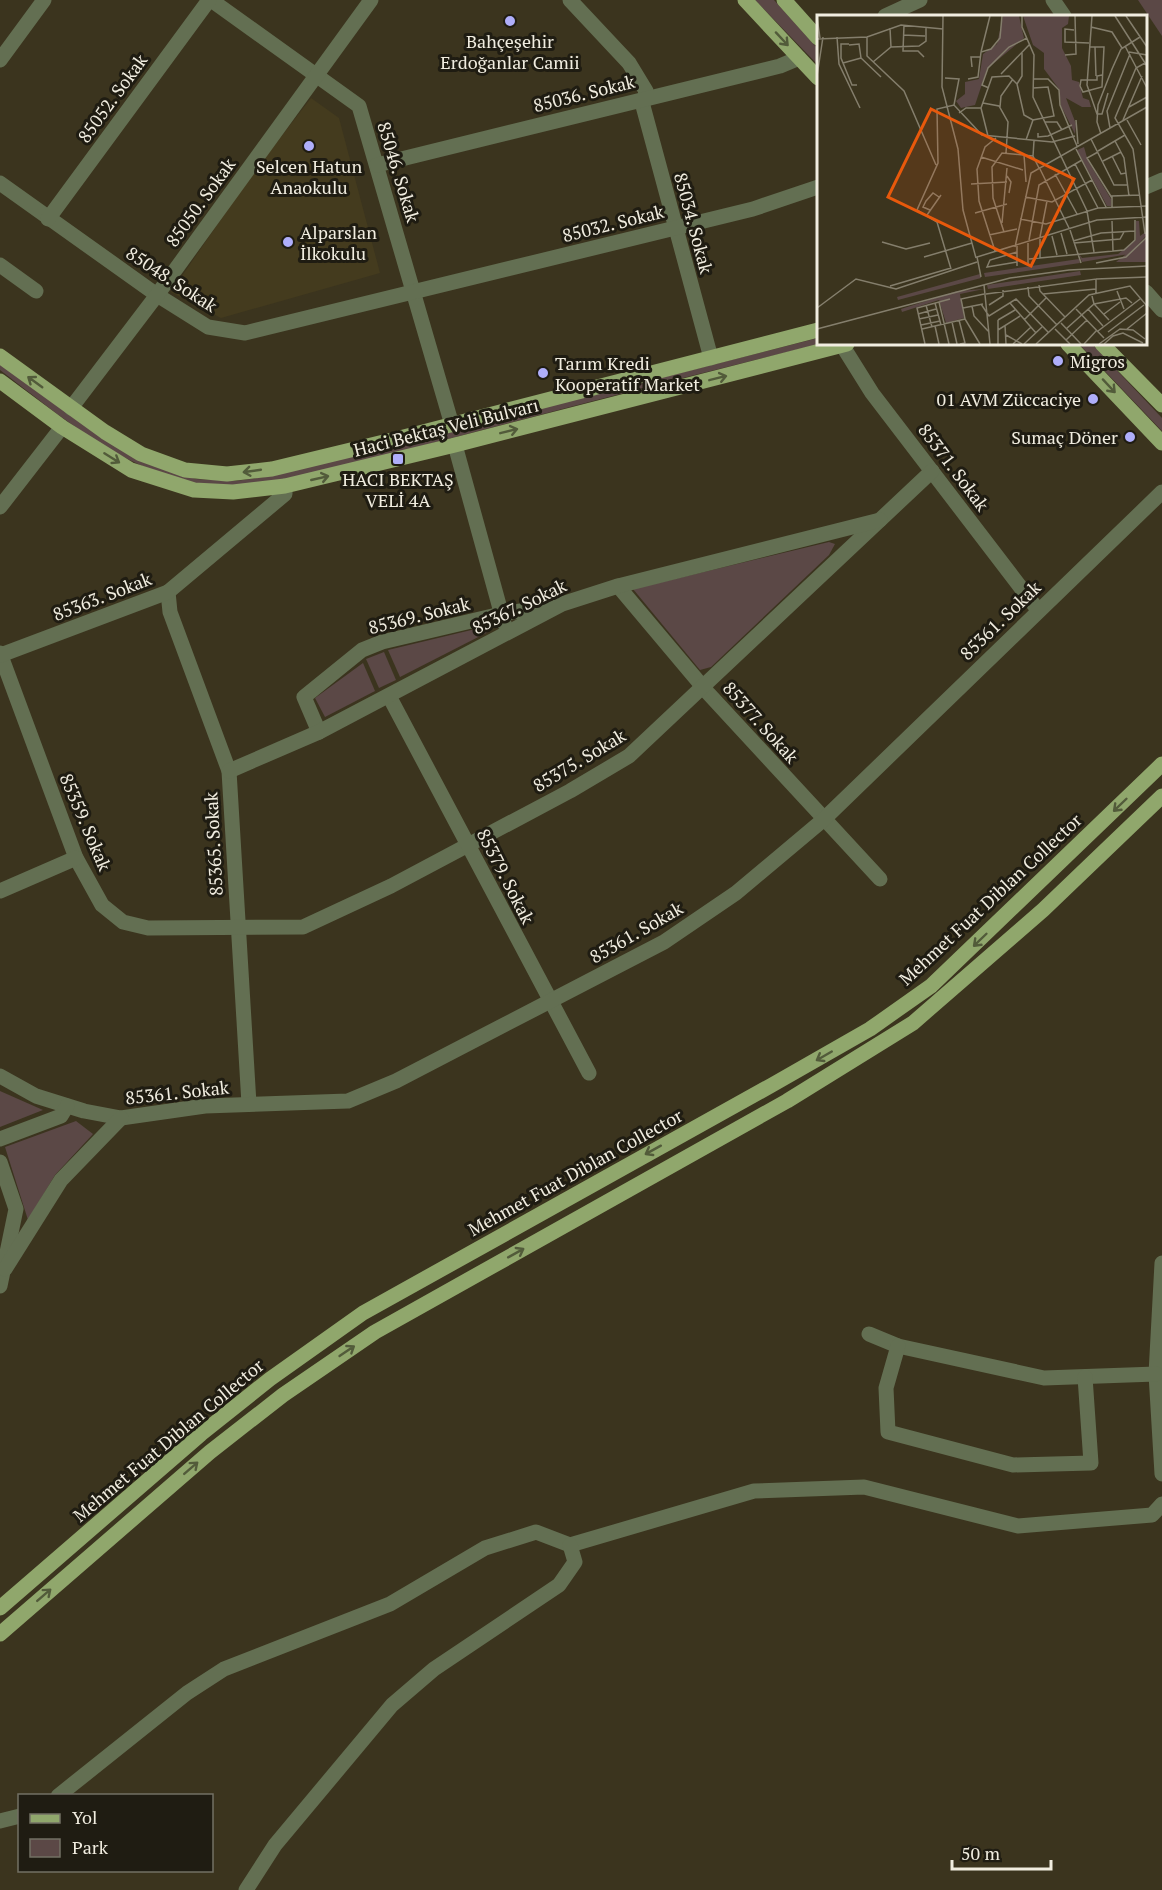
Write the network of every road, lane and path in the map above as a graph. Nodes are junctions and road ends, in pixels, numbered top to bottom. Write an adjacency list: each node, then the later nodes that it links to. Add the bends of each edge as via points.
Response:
1 (44, 0): 13 (street)
2 (210, 0): 14 (street, 85046. Sokak); 22 (street, 85052. Sokak)
3 (371, 0): 14 (street, 85050. Sokak)
4 (570, 0): 16 (street, 85034. Sokak, via 629,63 646,91)
5 (745, 0): 12 (main road, one-way to 12)
6 (784, 0): 11 (main road)
7 (920, 0): 9 (street)
8 (1053, 0): 10 (street)
9 (887, 15)
10 (1063, 15)
11 (817, 36)
12 (799, 58): 15 (main road); 16 (street, 85036. Sokak)
13 (0, 60)
14 (316, 75): 17 (street, 85046. Sokak, via 359,106); 28 (street, 85050. Sokak)
15 (817, 76)
16 (644, 98): 17 (street, 85036. Sokak); 23 (street, 85034. Sokak, via 642,105)
17 (377, 165): 26 (street, 85046. Sokak)
18 (1162, 180): 20 (street)
19 (0, 183): 22 (street, 85048. Sokak)
20 (1147, 187)
21 (817, 189): 23 (street, 85032. Sokak)
22 (48, 219): 28 (street, 85048. Sokak)
23 (675, 228): 26 (street, 85032. Sokak); 36 (street, 85034. Sokak)
24 (0, 265): 25 (street)
25 (36, 291)
26 (415, 292): 28 (street, 85048. Sokak, via 245,333 208,327); 40 (street, 85046. Sokak)
27 (1147, 293): 29 (street)
28 (157, 295): 39 (street, 85050. Sokak)
29 (1162, 310)
30 (817, 331): 36 (main road, Haci Bektaş Veli Bulvarı)
31 (840, 345): 43 (main road, Haci Bektaş Veli Bulvarı, one-way to 31)
32 (845, 345): 44 (street, 85371. Sokak, via 872,393)
33 (1069, 345): 42 (main road, one-way to 42)
34 (1103, 345): 38 (main road)
35 (0, 356): 39 (main road, Haci Bektaş Veli Bulvarı, one-way to 35)
36 (711, 358): 40 (main road, Haci Bektaş Veli Bulvarı)
37 (0, 381): 41 (main road, Haci Bektaş Veli Bulvarı)
38 (1162, 405)
39 (71, 408): 40 (main road, Haci Bektaş Veli Bulvarı, one-way to 39, via 272,468 227,474 185,470 141,454)
40 (452, 425)
41 (62, 428): 45 (main road, Haci Bektaş Veli Bulvarı, one-way to 45, via 131,470 194,490 233,492); 47 (street)
42 (1162, 443)
43 (455, 446): 45 (main road, Haci Bektaş Veli Bulvarı, one-way to 43); 53 (street)
44 (932, 471): 48 (street, 85375. Sokak); 52 (street, 85371. Sokak)
45 (285, 486): 50 (street, 85363. Sokak, via 285,494)
46 (1162, 492): 52 (street, 85361. Sokak)
47 (0, 507)
48 (881, 520): 49 (street, 85367. Sokak); 56 (street, 85375. Sokak)
49 (618, 586): 51 (street, 85367. Sokak); 56 (street, 85377. Sokak)
50 (168, 592): 55 (street, 85363. Sokak); 60 (street, 85365. Sokak, via 170,612)
51 (562, 604): 53 (street, 85369. Sokak); 54 (street, 85367. Sokak)
52 (1038, 610): 62 (street, 85361. Sokak)
53 (501, 614): 54 (street); 58 (street, 85369. Sokak, via 362,650 304,697)
54 (506, 632): 57 (street, 85367. Sokak)
55 (0, 654): 64 (street, 85359. Sokak)
56 (705, 686): 62 (street, 85377. Sokak); 63 (street, 85375. Sokak, via 629,756)
57 (389, 696): 58 (street, 85367. Sokak); 63 (street, 85379. Sokak)
58 (319, 732): 60 (street, 85367. Sokak)
59 (1162, 764): 86 (main road, Mehmet Fuat Diblan Collector, one-way to 86, via 931,986 870,1029 363,1313 201,1434)
60 (229, 771): 67 (street, 85365. Sokak)
61 (1162, 796): 87 (main road, Mehmet Fuat Diblan Collector, one-way to 61, via 210,1452 283,1395 375,1332 787,1101 913,1023 1026,926)
62 (823, 820): 65 (street, 85377. Sokak); 68 (street, 85361. Sokak, via 736,893 664,942)
63 (468, 844): 67 (street, 85375. Sokak, via 303,927); 68 (street, 85379. Sokak)
64 (76, 858): 66 (street); 67 (street, 85359. Sokak, via 102,905 123,922 148,928)
65 (880, 879)
66 (0, 891)
67 (237, 926): 71 (street, 85365. Sokak)
68 (550, 1003): 69 (street, 85379. Sokak); 71 (street, 85361. Sokak, via 348,1101)
69 (589, 1073)
70 (0, 1076): 72 (street, 85361. Sokak, via 36,1096)
71 (249, 1104): 73 (street, 85361. Sokak)
72 (67, 1106): 73 (street, 85361. Sokak); 74 (street, via 61,1116)
73 (121, 1118): 77 (street, via 61,1180)
74 (0, 1139)
75 (0, 1162): 77 (street, via 16,1209)
76 (1162, 1263): 81 (street)
77 (5, 1269): 78 (street)
78 (0, 1286)
79 (869, 1334): 80 (street)
80 (898, 1346): 82 (street, via 1044,1378); 82 (street, via 886,1388 888,1432 1013,1465 1091,1464)
81 (1156, 1374): 82 (street); 83 (street)
82 (1085, 1377)
83 (1162, 1474)
84 (1162, 1504): 85 (street, via 1152,1515 1018,1526 864,1487 754,1491)
85 (570, 1545): 88 (street, via 536,1532 485,1548 390,1604 224,1669 187,1693); 91 (street, via 575,1562 559,1585 434,1669 392,1705 275,1845)
86 (0, 1608)
87 (0, 1634)
88 (61, 1794)
89 (18, 1816): 90 (street)
90 (0, 1821)
91 (246, 1890)

